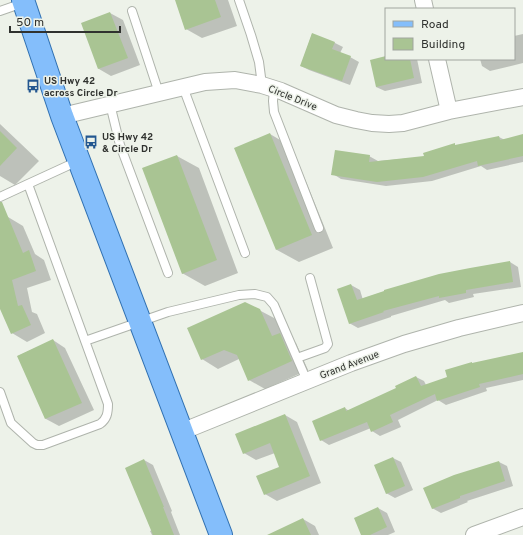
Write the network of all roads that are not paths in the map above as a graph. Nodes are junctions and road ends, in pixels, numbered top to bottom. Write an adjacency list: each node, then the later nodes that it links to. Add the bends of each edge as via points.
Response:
1 (239, 0): 7 (lane)
2 (23, 1): 3 (lane); 12 (main road)
3 (0, 11)
4 (132, 11): 8 (lane)
5 (437, 60): 11 (street)
6 (183, 87): 7 (street, Circle Drive, via 205,82 235,80); 8 (street, Circle Drive); 17 (lane)
7 (268, 87): 11 (street, Circle Drive, via 336,114 372,123 403,123); 16 (lane, via 274,112)
8 (159, 93): 10 (street, Circle Drive)
9 (523, 97): 11 (street, Circle Drive)
10 (110, 104): 12 (street, Circle Drive); 18 (lane, via 120,145)
11 (449, 111)
12 (62, 116): 13 (main road)
13 (79, 161): 14 (lane); 21 (main road)
14 (28, 184): 15 (lane); 22 (lane)
15 (0, 196)
16 (319, 228)
17 (245, 253)
18 (168, 273)
19 (310, 278): 23 (lane, via 328,344 325,348)
20 (523, 313): 24 (street, Grand Avenue, via 404,344)
21 (140, 322): 22 (lane); 23 (lane, via 168,312 239,295 255,294 267,297 274,305); 26 (main road)
22 (85, 341): 25 (lane, via 108,404 107,415 100,424 37,445 11,423)
23 (297, 358): 24 (lane)
24 (307, 381): 26 (street, Grand Avenue)
25 (0, 392)
26 (182, 432): 28 (main road)
27 (523, 517): 29 (street)
28 (221, 535)
29 (474, 535)

